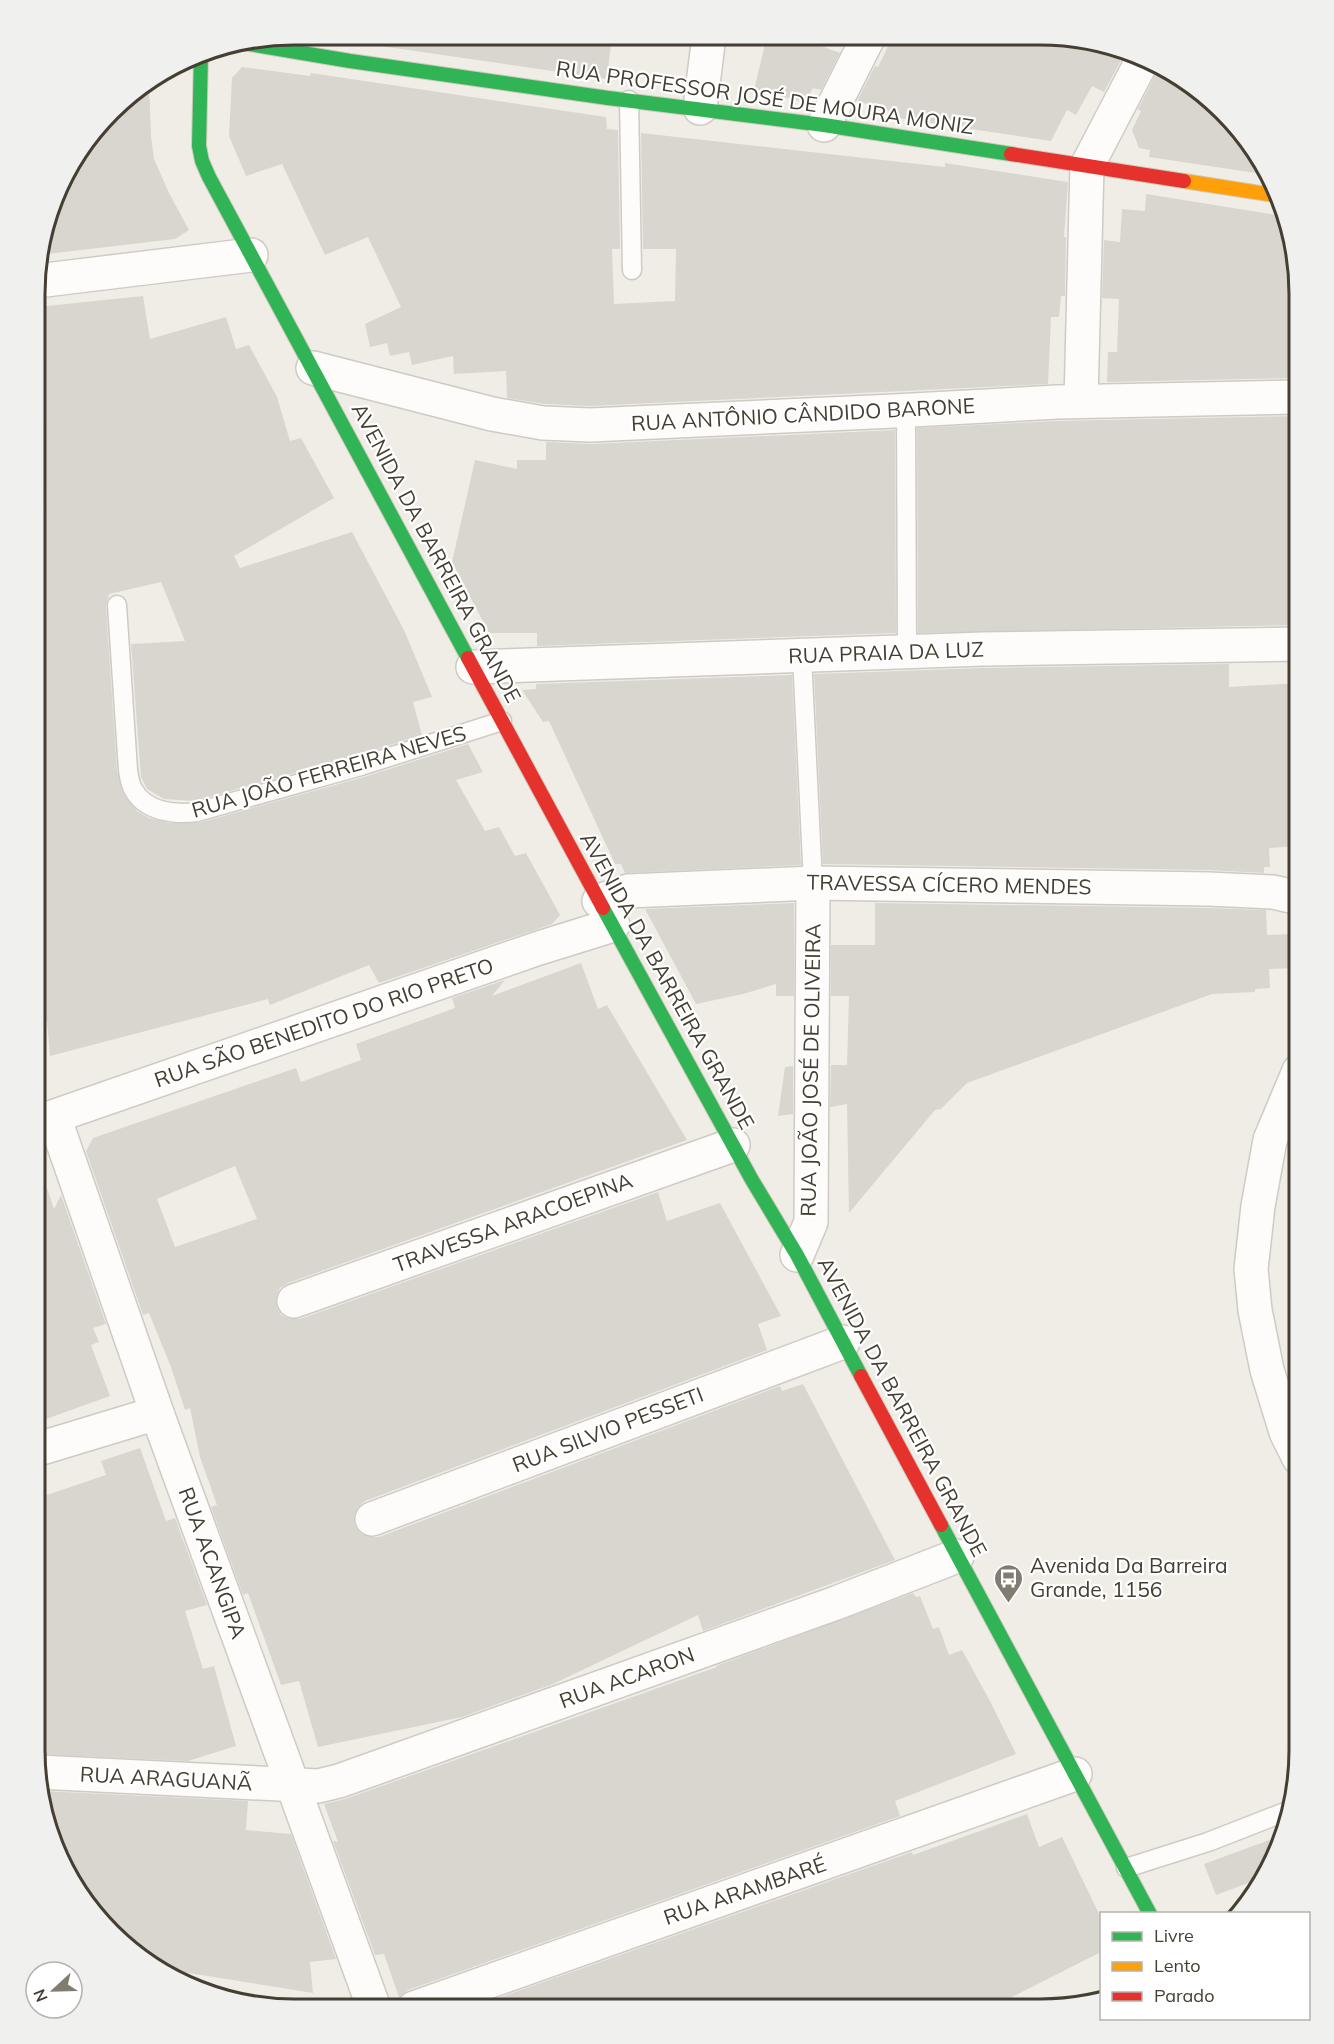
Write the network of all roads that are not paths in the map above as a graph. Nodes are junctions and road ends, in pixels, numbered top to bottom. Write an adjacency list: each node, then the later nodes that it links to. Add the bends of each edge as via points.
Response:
1 (708, 45): 7 (street)
2 (864, 45): 8 (street)
3 (265, 47): 6 (main road, RUA PROFESSOR JOSÉ DE MOURA MONIZ)
4 (201, 63): 11 (main road, AVENIDA DA BARREIRA GRANDE, via 202,161)
5 (1139, 66): 9 (street)
6 (629, 100): 7 (main road, RUA PROFESSOR JOSÉ DE MOURA MONIZ); 12 (lane)
7 (700, 108): 8 (main road, RUA PROFESSOR JOSÉ DE MOURA MONIZ)
8 (824, 125): 9 (main road, RUA PROFESSOR JOSÉ DE MOURA MONIZ)
9 (1087, 166): 10 (main road, RUA PROFESSOR JOSÉ DE MOURA MONIZ); 16 (street)
10 (1268, 194)
11 (251, 255): 13 (street); 14 (main road, AVENIDA DA BARREIRA GRANDE)
12 (632, 270)
13 (46, 280)
14 (314, 368): 17 (street, RUA ANTÔNIO CÂNDIDO BARONE, via 492,414 543,423 590,425); 22 (main road, AVENIDA DA BARREIRA GRANDE)
15 (1289, 397): 16 (street, RUA ANTÔNIO CÂNDIDO BARONE)
16 (1081, 401): 17 (street, RUA ANTÔNIO CÂNDIDO BARONE)
17 (906, 411): 20 (lane)
18 (117, 605): 23 (lane, RUA JOÃO FERREIRA NEVES, via 128,770 133,789 161,811 180,814 220,806)
19 (1289, 644): 20 (street, RUA PRAIA DA LUZ)
20 (907, 652): 21 (street, RUA PRAIA DA LUZ)
21 (802, 656): 22 (street, RUA PRAIA DA LUZ); 24 (lane)
22 (473, 667): 23 (main road, AVENIDA DA BARREIRA GRANDE)
23 (502, 721): 26 (main road, AVENIDA DA BARREIRA GRANDE)
24 (813, 883): 25 (street, TRAVESSA CÍCERO MENDES, via 1209,889); 26 (street, TRAVESSA CÍCERO MENDES, via 628,891); 30 (street, RUA JOÃO JOSÉ DE OLIVEIRA, via 812,1222)
25 (1289, 896)
26 (606, 913): 28 (street, RUA SÃO BENEDITO DO RIO PRETO, via 536,950); 29 (main road, AVENIDA DA BARREIRA GRANDE)
27 (1289, 1095): 34 (street, via 1270,1140 1251,1269 1267,1370)
28 (45, 1120): 33 (street, RUA ACANGIPA)
29 (733, 1144): 30 (main road, AVENIDA DA BARREIRA GRANDE); 31 (street, TRAVESSA ARACOEPINA)
30 (797, 1255): 32 (main road, AVENIDA DA BARREIRA GRANDE)
31 (294, 1301)
32 (843, 1342): 36 (street, RUA SILVIO PESSETI); 37 (main road, AVENIDA DA BARREIRA GRANDE)
33 (157, 1413): 35 (street); 40 (street, RUA ACANGIPA)
34 (1289, 1438)
35 (45, 1447)
36 (372, 1519)
37 (957, 1556): 39 (main road, AVENIDA DA BARREIRA GRANDE); 40 (street, RUA ACARON, via 339,1781)
38 (46, 1772): 40 (street, RUA ARAGUANÃ)
39 (1075, 1774): 42 (main road, AVENIDA DA BARREIRA GRANDE); 45 (street, RUA ARAMBARÉ)
40 (294, 1786): 44 (street, RUA ACANGIPA)
41 (1281, 1813): 42 (lane)
42 (1126, 1868): 43 (main road, AVENIDA DA BARREIRA GRANDE)
43 (1149, 1912)
44 (371, 1999)
45 (439, 1999)

